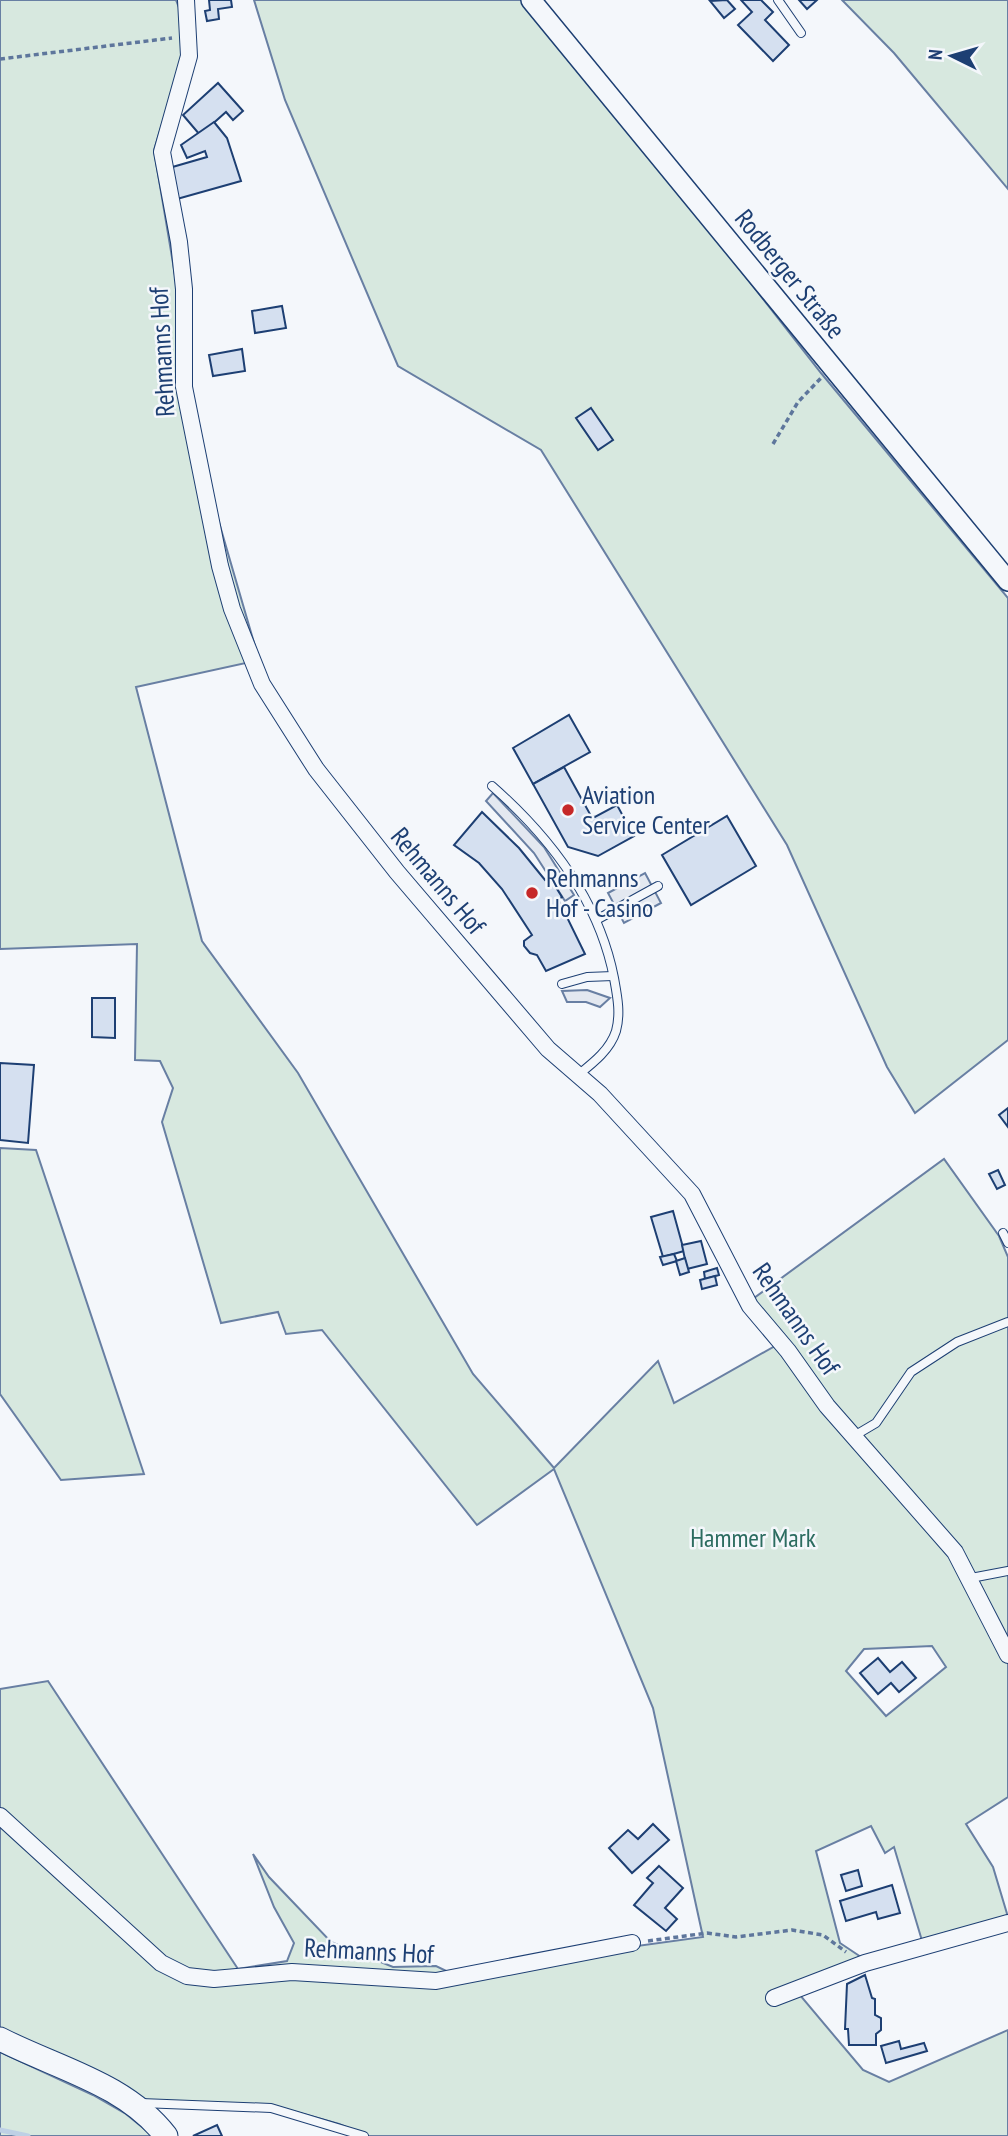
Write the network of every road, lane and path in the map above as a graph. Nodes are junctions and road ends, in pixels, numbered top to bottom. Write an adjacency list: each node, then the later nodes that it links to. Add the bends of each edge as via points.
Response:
1 (186, 0): 5 (street, Rehmanns Hof)
2 (531, 0): 7 (street, Rodberger Straße)
3 (778, 0): 4 (lane)
4 (801, 33)
5 (190, 36): 6 (path); 15 (street, Rehmanns Hof, via 189,56 162,152 182,265 188,417 220,566 246,647 290,732 341,804 548,1049)
6 (0, 59)
7 (832, 366): 8 (path, via 798,402); 9 (street, Rodberger Straße)
8 (773, 444)
9 (1008, 581)
10 (492, 786): 12 (lane, via 556,854)
11 (658, 886): 12 (lane)
12 (598, 919): 13 (lane)
13 (613, 975): 14 (lane); 15 (lane, via 619,1005 616,1030 607,1048)
14 (562, 984)
15 (578, 1075): 19 (street, Rehmanns Hof, via 692,1194 750,1306)
16 (1003, 1233): 17 (lane)
17 (1008, 1242)
18 (1008, 1322): 19 (lane, via 957,1342 911,1372 876,1423)
19 (854, 1436): 21 (street, Rehmanns Hof, via 955,1552)
20 (1008, 1571): 21 (lane)
21 (971, 1578): 22 (street, Rehmanns Hof)
22 (1008, 1655)
23 (0, 1816): 25 (street, Rehmanns Hof, via 161,1963 187,1976 214,1979 292,1972 436,1982)
24 (1008, 1923): 26 (street)
25 (632, 1943): 26 (path, via 707,1933 736,1937 792,1930 823,1935)
26 (865, 1962): 27 (street)
27 (774, 1998)
28 (0, 2039): 29 (main road, via 61,2064)
29 (130, 2103): 30 (main road); 31 (lane, via 271,2108)
30 (166, 2136)
31 (364, 2136)

